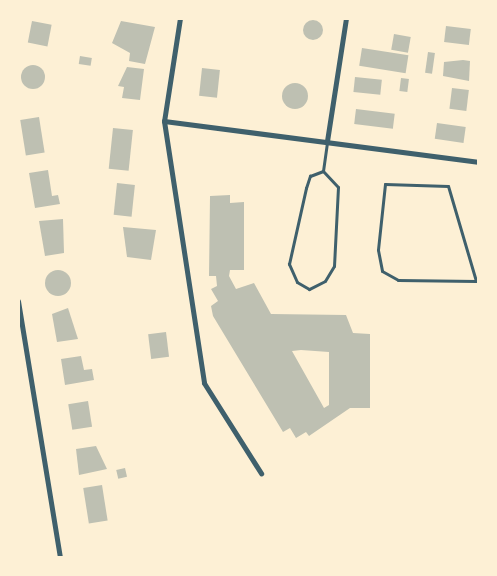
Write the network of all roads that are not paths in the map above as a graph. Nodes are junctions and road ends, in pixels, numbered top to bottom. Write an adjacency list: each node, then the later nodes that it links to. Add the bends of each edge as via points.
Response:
1 (180, 18): 3 (street)
2 (346, 18): 4 (street)
3 (164, 121): 4 (street); 9 (street, via 204,383)
4 (327, 141): 5 (street); 6 (lane)
5 (479, 162)
6 (323, 171): 6 (lane, via 310,176 289,264 297,282 309,289 325,281 334,266 338,187)
7 (478, 281): 7 (lane, via 398,280 382,271 378,250 385,184 448,186)
8 (18, 301): 10 (street)
9 (261, 473)
10 (60, 558)

